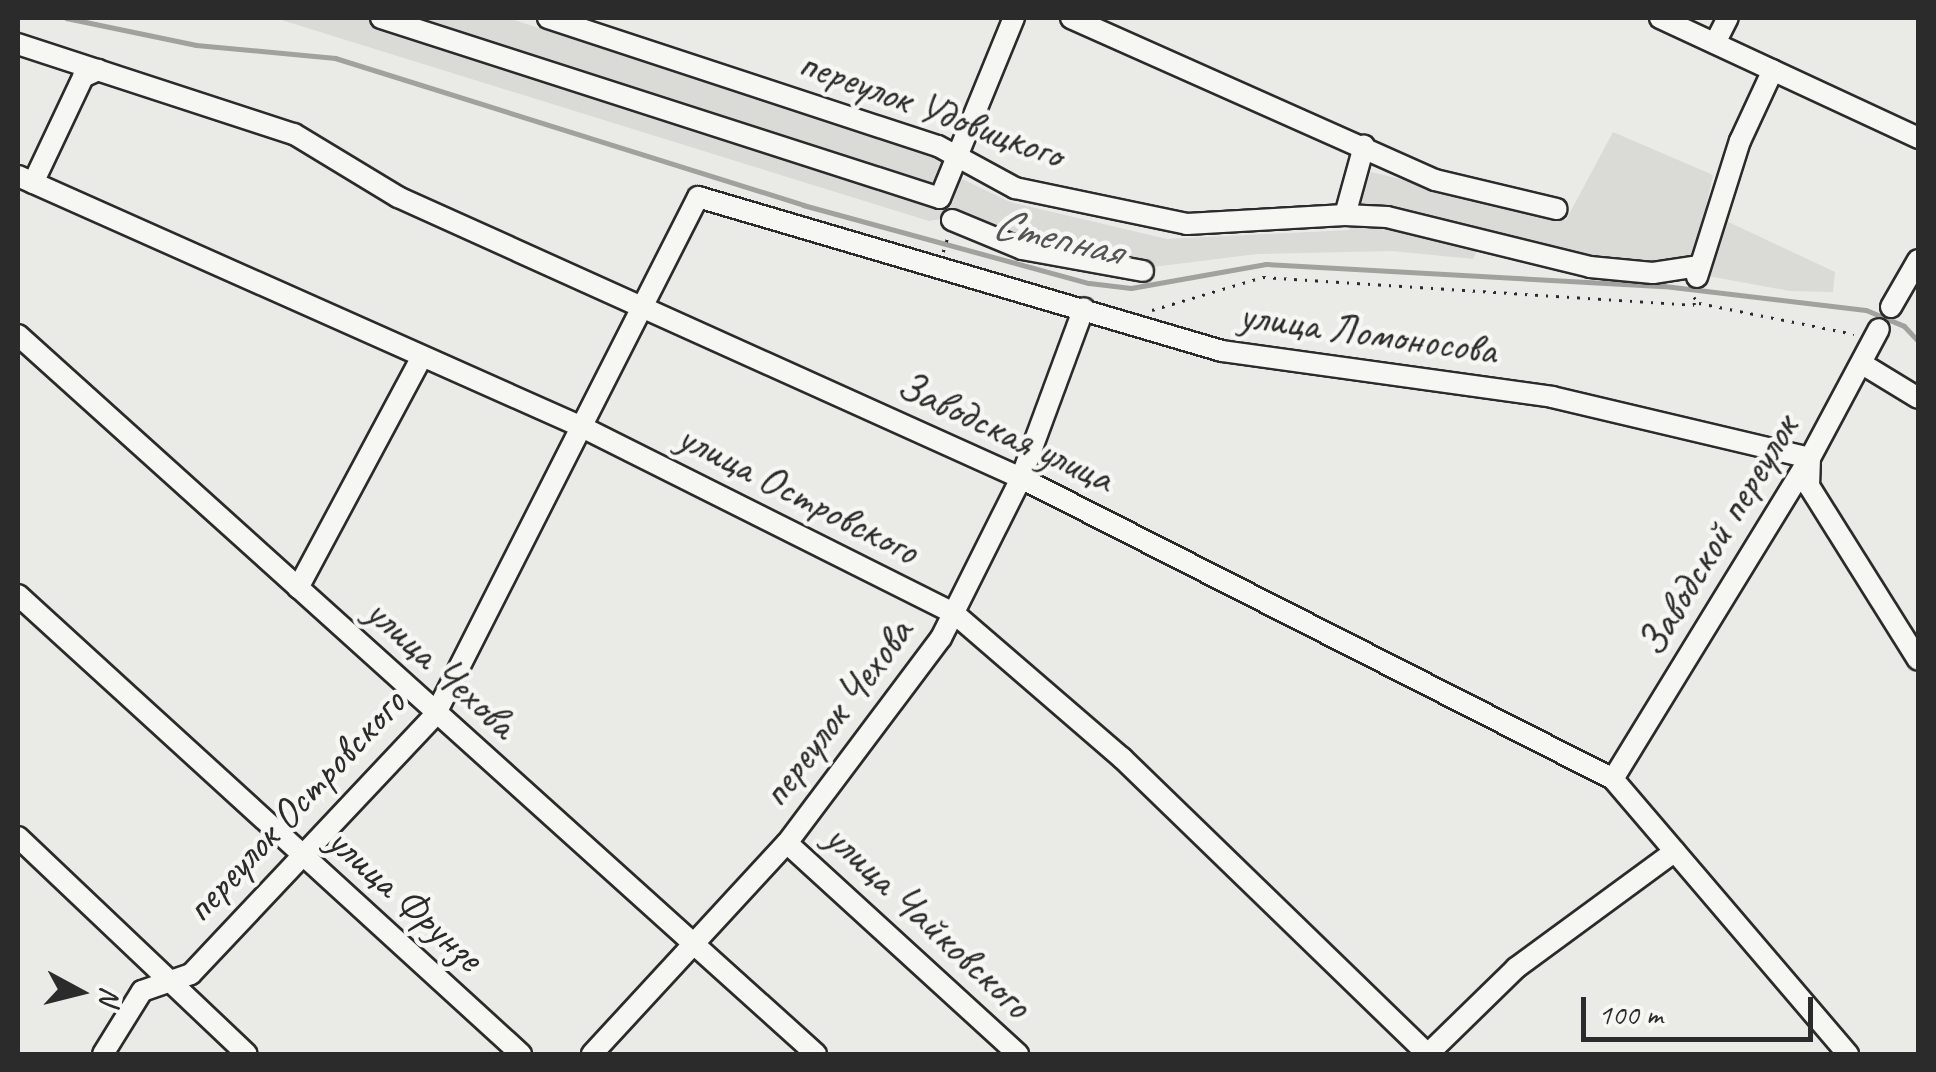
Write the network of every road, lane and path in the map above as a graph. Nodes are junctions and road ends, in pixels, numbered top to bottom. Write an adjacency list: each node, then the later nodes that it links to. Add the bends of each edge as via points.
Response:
1 (382, 18): 16 (street)
2 (548, 18): 13 (street, переулок Удовицкого, via 938,146)
3 (1014, 18): 13 (street)
4 (1071, 18): 12 (street)
5 (1660, 18): 7 (street)
6 (1728, 18): 7 (street)
7 (1715, 43): 10 (street)
8 (18, 44): 9 (street, Заводская улица)
9 (98, 70): 14 (street, via 83,76); 21 (street, Заводская улица, via 294,134 398,197)
10 (1773, 70): 11 (street); 18 (street, переулок Удовицкого, via 1740,141 1698,273 1590,267 1387,216)
11 (1918, 138)
12 (1364, 146): 17 (street, via 1435,180); 18 (street)
13 (956, 158): 16 (street); 18 (street, переулок Удовицкого, via 1015,188 1187,224)
14 (25, 179): 27 (street, улица Островского)
15 (698, 197): 21 (street, переулок Островского); 23 (street, улица Ломоносова)
16 (940, 198): 19 (street, via 950,227 1022,249)
17 (1557, 209)
18 (1345, 215)
19 (1142, 271)
20 (1916, 271): 22 (street)
21 (644, 306): 30 (street, переулок Островского); 32 (street, Заводская улица)
22 (1891, 307)
23 (1084, 308): 24 (street, улица Ломоносова); 32 (street, переулок Чехова)
24 (1144, 327): 25 (path, via 1154,307 1263,277 1694,305 1694,297 1858,336); 31 (street, улица Ломоносова, via 1222,352 1552,397)
25 (1879, 329): 28 (street, Заводской переулок)
26 (18, 335): 33 (street, улица Чехова)
27 (422, 357): 30 (street, улица Островского); 33 (street)
28 (1864, 365): 29 (street); 31 (street, Заводской переулок)
29 (1918, 398)
30 (582, 426): 35 (street, улица Островского); 37 (street, переулок Островского)
31 (1810, 458): 36 (street, via 1809,486); 38 (street, Заводской переулок)
32 (1021, 478): 35 (street, переулок Чехова); 38 (street, Заводская улица)
33 (298, 588): 37 (street, улица Чехова)
34 (18, 596): 42 (street, улица Фрунзе)
35 (955, 614): 40 (street, переулок Чехова); 51 (street, улица Островского, via 1122,758)
36 (1918, 660)
37 (435, 715): 42 (street, переулок Островского); 43 (street, улица Чехова)
38 (1613, 779): 41 (street, Заводская улица)
39 (18, 837): 44 (street)
40 (787, 843): 43 (street, переулок Чехова); 50 (street, улица Чайковского)
41 (1675, 851): 51 (street, via 1516,968); 52 (street, Заводская улица)
42 (304, 858): 44 (street, переулок Островского, via 191,974); 47 (street, улица Фрунзе)
43 (692, 942): 48 (street, переулок Чехова); 49 (street, улица Чехова)
44 (163, 980): 45 (street, переулок Островского, via 142,991); 46 (street)
45 (103, 1054)
46 (247, 1054)
47 (521, 1054)
48 (592, 1054)
49 (816, 1054)
50 (1018, 1054)
51 (1427, 1054)
52 (1848, 1054)

